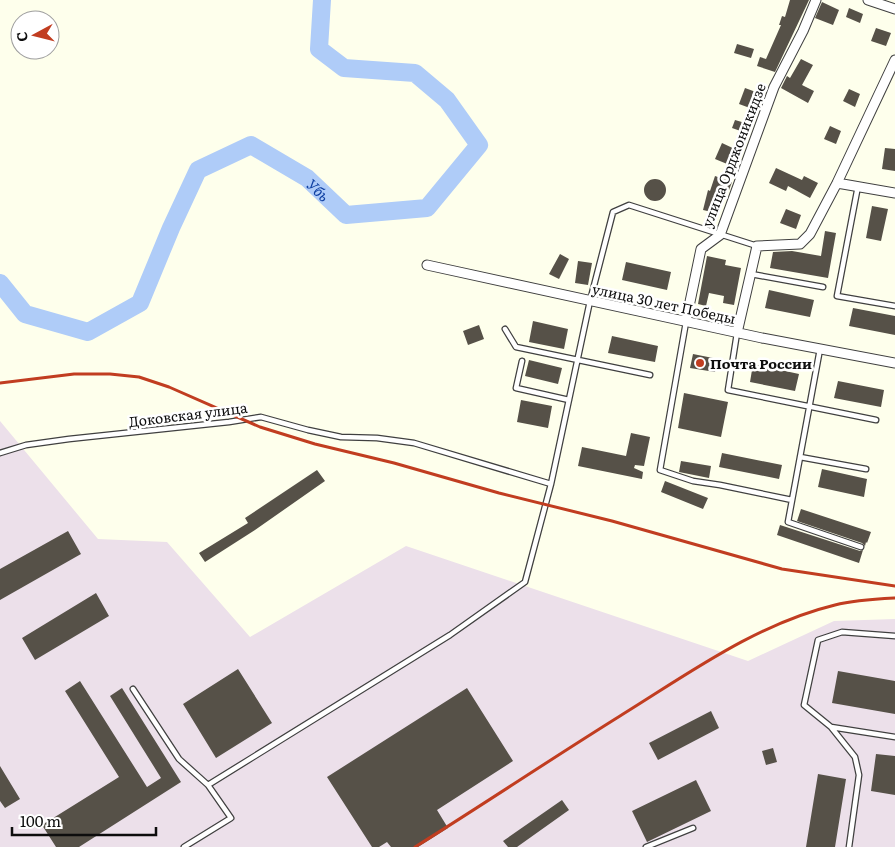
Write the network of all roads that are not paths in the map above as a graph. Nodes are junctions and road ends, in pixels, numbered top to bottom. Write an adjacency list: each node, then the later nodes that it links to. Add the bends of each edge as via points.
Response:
1 (816, 0): 8 (street, улица Орджоникидзе, via 774,87)
2 (868, 0): 3 (street)
3 (895, 9)
4 (895, 60): 5 (street)
5 (837, 183): 6 (street); 9 (street, via 810,234 800,244)
6 (858, 186): 7 (street); 14 (lane, via 837,296)
7 (895, 193)
8 (720, 235): 9 (lane); 13 (lane, via 629,205 613,212); 15 (street, улица Орджоникидзе, via 701,249)
9 (757, 246): 11 (street)
10 (427, 265): 13 (street, улица 30 лет Победы)
11 (751, 274): 12 (lane); 17 (street)
12 (824, 287)
13 (590, 301): 15 (street, улица 30 лет Победы); 19 (lane)
14 (895, 306)
15 (686, 322): 17 (street, улица 30 лет Победы); 30 (lane, via 660,470 693,481)
16 (506, 329): 19 (lane, via 516,347)
17 (737, 333): 18 (street, улица 30 лет Победы); 24 (lane, via 728,390)
18 (820, 349): 21 (street, улица 30 лет Победы); 24 (lane)
19 (578, 359): 22 (lane); 23 (lane)
20 (522, 361): 23 (lane, via 516,388)
21 (895, 363)
22 (650, 374)
23 (569, 400): 29 (lane)
24 (809, 407): 25 (lane); 27 (lane)
25 (876, 420)
26 (0, 453): 29 (lane, Доковская улица, via 69,439 261,416 341,437 414,443)
27 (800, 457): 28 (lane); 30 (lane)
28 (866, 469)
29 (551, 484): 36 (lane, via 525,582 450,635)
30 (792, 500): 31 (lane, via 788,522)
31 (861, 547)
32 (895, 636): 34 (lane, via 842,632 818,640 804,705)
33 (133, 690): 36 (lane, via 178,759)
34 (832, 727): 35 (lane); 40 (lane, via 855,757 858,775)
35 (895, 736)
36 (208, 785): 38 (lane, via 231,818)
37 (694, 828): 39 (lane)
38 (184, 847)
39 (646, 847)
40 (849, 847)

